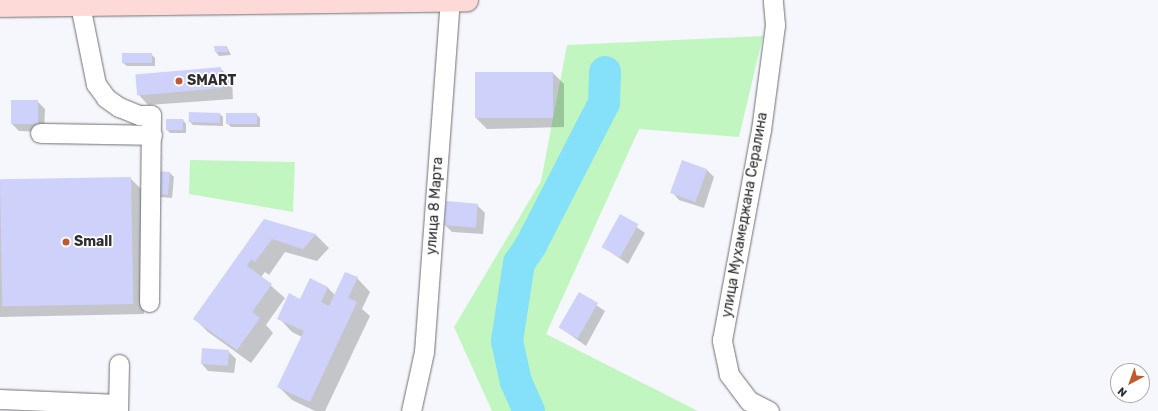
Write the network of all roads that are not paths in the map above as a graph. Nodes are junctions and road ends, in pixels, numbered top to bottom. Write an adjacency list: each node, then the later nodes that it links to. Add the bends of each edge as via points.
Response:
1 (450, 0): 2 (main road); 4 (main road); 13 (street, улица 8 Марта, via 424,352)
2 (467, 0)
3 (773, 0): 14 (street, улица Мухамеджана Сералина, via 775,25 761,130 722,340 729,374 749,401)
4 (166, 2): 5 (main road)
5 (80, 5): 6 (main road); 8 (street, via 96,84 106,98 119,107 139,115 151,115)
6 (0, 6)
7 (40, 132): 8 (street)
8 (152, 135): 9 (street)
9 (149, 302)
10 (119, 364): 12 (street)
11 (0, 399): 12 (street)
12 (118, 407)
13 (411, 411)
14 (769, 411)

